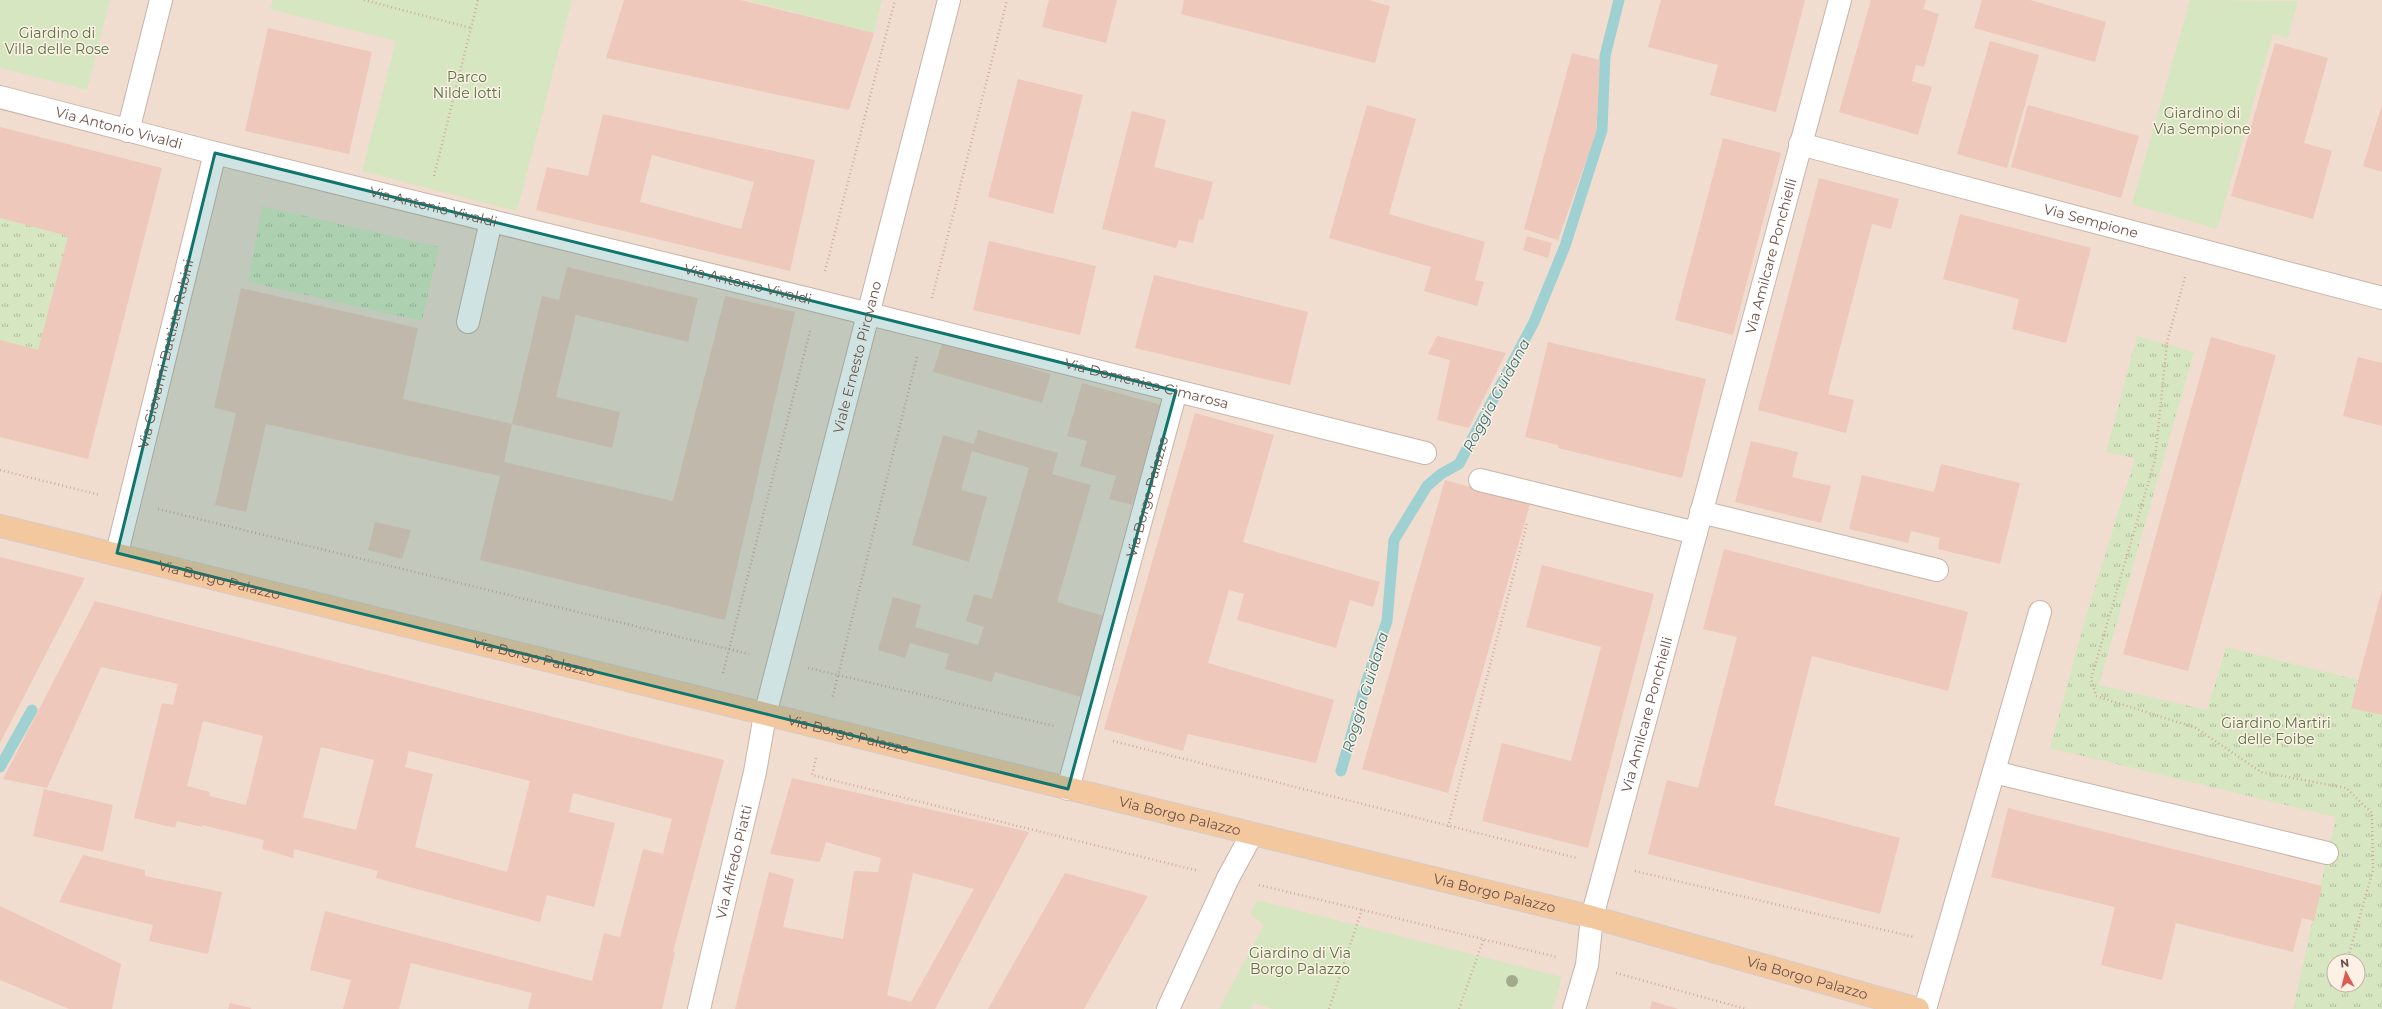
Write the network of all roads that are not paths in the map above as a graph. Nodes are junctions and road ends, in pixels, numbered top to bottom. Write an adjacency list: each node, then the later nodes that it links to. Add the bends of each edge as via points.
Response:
1 (161, 0): 5 (street)
2 (949, 0): 10 (street, Viale Ernesto Pirovano)
3 (1840, 0): 6 (street, Via Amilcare Ponchielli)
4 (0, 97): 5 (street, Via Antonio Vivaldi)
5 (128, 131): 7 (street, Via Antonio Vivaldi)
6 (1800, 144): 9 (street, Via Sempione); 15 (street, Via Amilcare Ponchielli)
7 (215, 154): 8 (street, Via Antonio Vivaldi); 17 (street, Via Giovanni Battista Rubini)
8 (491, 221): 10 (street, Via Antonio Vivaldi); 11 (street)
9 (2382, 298)
10 (868, 314): 12 (street, Via Domenico Cimarosa); 20 (street, Viale Ernesto Pirovano)
11 (468, 322)
12 (1176, 390): 13 (street, Via Domenico Cimarosa); 22 (street, Via Borgo Palazzo)
13 (1425, 453)
14 (1480, 480): 15 (street, via 1535,494)
15 (1698, 523): 18 (street); 25 (street, Via Amilcare Ponchielli)
16 (0, 526): 17 (main road, Via Borgo Palazzo)
17 (117, 553): 20 (main road, Via Borgo Palazzo)
18 (1936, 570)
19 (2040, 612): 21 (street)
20 (765, 715): 22 (main road, Via Borgo Palazzo); 26 (street, Via Alfredo Piatti, via 755,772)
21 (1994, 772): 24 (street); 30 (street)
22 (1068, 789): 23 (main road, Via Borgo Palazzo)
23 (1252, 834): 25 (main road, Via Borgo Palazzo); 27 (street, via 1228,878)
24 (2327, 853)
25 (1592, 917): 28 (street, Via Amilcare Ponchielli, via 1587,964); 29 (main road, Via Borgo Palazzo)
26 (699, 1009)
27 (1168, 1009)
28 (1574, 1009)
29 (1918, 1009)
30 (1925, 1009)

